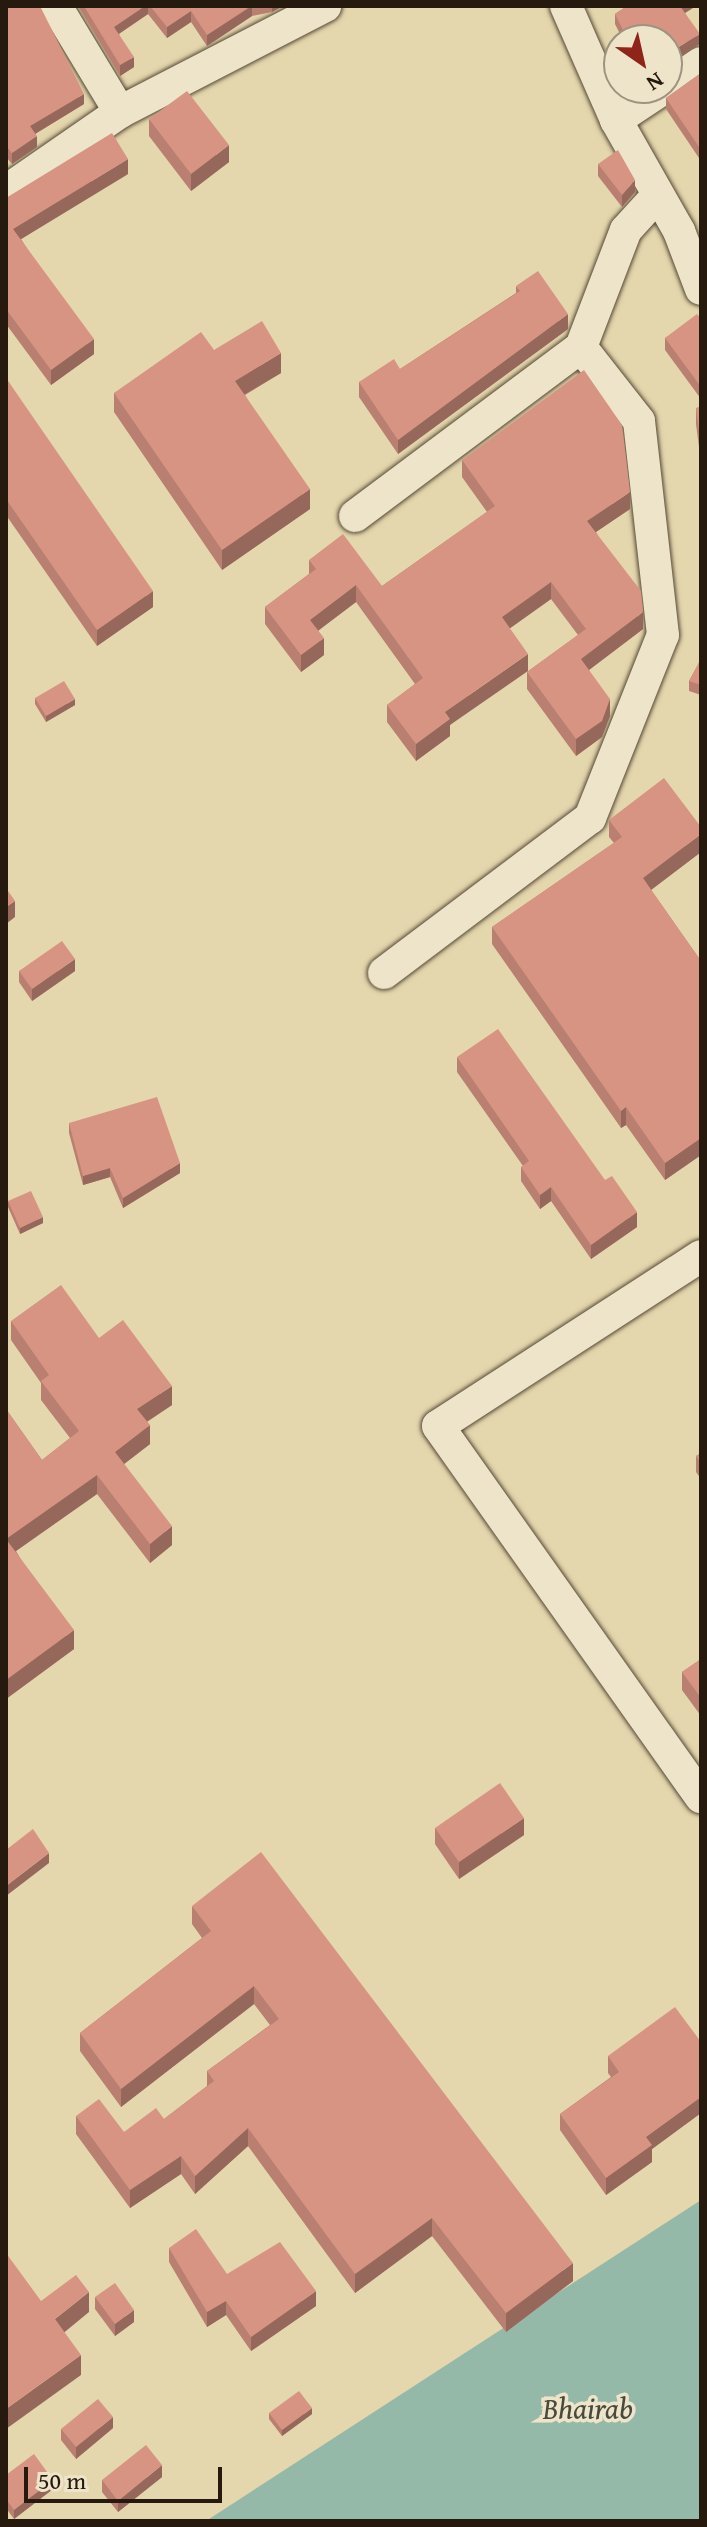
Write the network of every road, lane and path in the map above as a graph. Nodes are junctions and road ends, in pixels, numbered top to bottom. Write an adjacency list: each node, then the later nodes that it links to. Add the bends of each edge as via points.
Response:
1 (56, 6): 7 (street)
2 (325, 6): 7 (street)
3 (566, 6): 8 (street)
4 (701, 63): 5 (street)
5 (683, 75)
6 (640, 104): 8 (street)
7 (120, 112): 9 (street)
8 (616, 120): 10 (street)
9 (6, 191)
10 (658, 195): 11 (street); 12 (street, via 626,230)
11 (701, 289)
12 (581, 347): 13 (street); 14 (street, via 639,421 663,635 590,818)
13 (355, 516)
14 (384, 973)
15 (701, 1256): 16 (street, via 438,1426)
16 (701, 1797)

